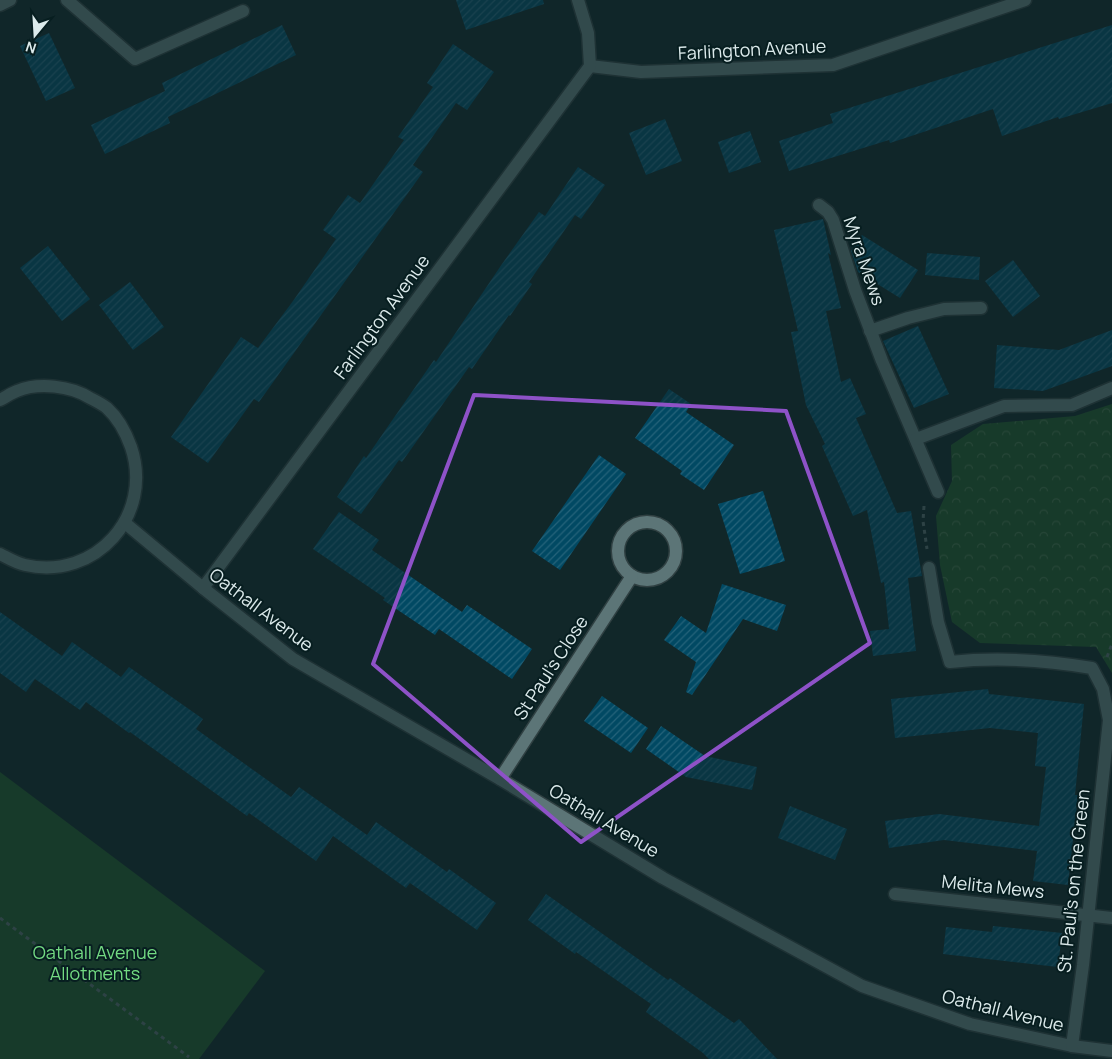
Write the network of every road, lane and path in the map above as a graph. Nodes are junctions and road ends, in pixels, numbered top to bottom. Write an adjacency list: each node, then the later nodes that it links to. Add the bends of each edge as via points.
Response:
1 (10, 0): 5 (street)
2 (67, 0): 6 (street, via 135,59)
3 (578, 0): 7 (street, via 588,33)
4 (1025, 0): 7 (street, Farlington Avenue, via 833,65 641,72)
5 (0, 5)
6 (243, 11)
7 (590, 66): 19 (street, Farlington Avenue)
8 (819, 205): 10 (street, Myra Mews, via 833,220)
9 (981, 308): 10 (street, Myra Mews, via 944,309)
10 (870, 331): 13 (street, Myra Mews)
11 (1112, 388): 13 (street, via 1072,406 1004,406)
12 (0, 400): 15 (street, via 18,390 49,385 80,392 107,408 126,433 136,463 136,494)
13 (916, 439): 14 (street)
14 (938, 492): 17 (path, via 924,503 923,521)
15 (125, 523): 16 (street, via 106,545 81,561 53,567 24,565); 19 (street, Oathall Avenue)
16 (0, 554)
17 (930, 568): 20 (street, St. Paul's on the Green, via 938,622 950,662 1034,660 1092,668)
18 (632, 576): 18 (street, via 619,560 620,540 625,531 642,522 661,525 674,540 675,560 670,569 652,579); 21 (street, St Paul's Close)
19 (203, 588): 21 (street, Oathall Avenue, via 294,659)
20 (1111, 720): 23 (street, St. Paul's on the Green)
21 (500, 779): 26 (street, Oathall Avenue, via 663,878 862,986 970,1024)
22 (895, 894): 23 (street, Melita Mews)
23 (1088, 916): 25 (street, Melita Mews); 26 (street, St. Paul's on the Green)
24 (0, 918): 28 (path)
25 (1112, 918)
26 (1072, 1046): 27 (street, Oathall Avenue)
27 (1112, 1051)
28 (189, 1057)

